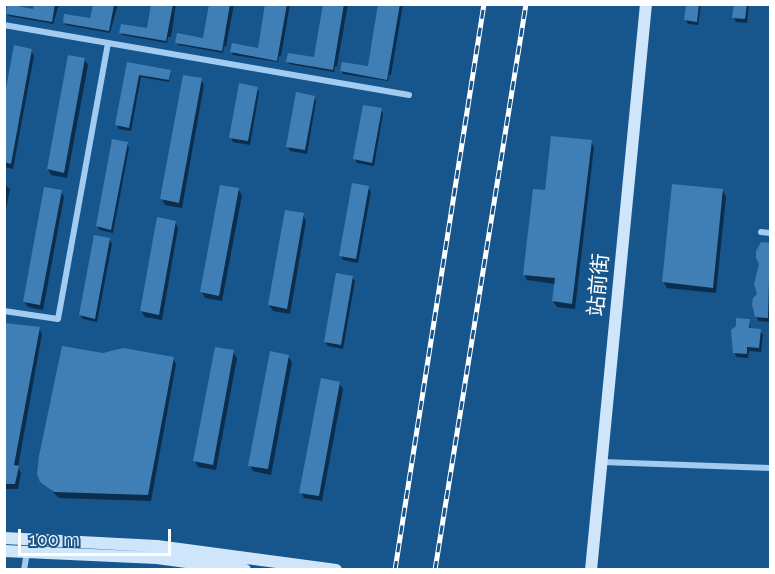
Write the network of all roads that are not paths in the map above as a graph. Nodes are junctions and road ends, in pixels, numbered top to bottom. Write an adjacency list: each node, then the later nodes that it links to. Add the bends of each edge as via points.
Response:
1 (646, 4): 8 (main road, 站前街)
2 (4, 25): 3 (street)
3 (108, 43): 4 (street); 7 (street, via 58,319)
4 (409, 95)
5 (761, 232): 6 (street)
6 (771, 233)
7 (4, 311)
8 (602, 462): 9 (street); 16 (main road, 站前街)
9 (771, 468)
10 (4, 537): 15 (main road, via 157,546)
11 (4, 550): 12 (main road)
12 (27, 552): 13 (street); 14 (main road, via 157,558)
13 (24, 570)
14 (245, 570)
15 (336, 570)
16 (591, 570)

